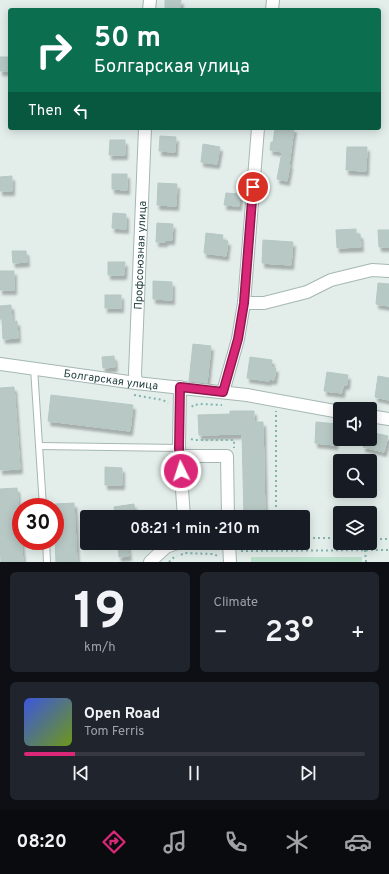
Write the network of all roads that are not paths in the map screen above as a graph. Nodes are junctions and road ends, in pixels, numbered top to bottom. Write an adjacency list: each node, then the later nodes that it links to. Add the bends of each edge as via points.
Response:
1 (145, 130): 7 (street, Профсоюзная улица)
2 (258, 130): 4 (street)
3 (389, 271): 4 (street, via 372,270 331,280 307,292 264,303)
4 (244, 303): 9 (street, via 238,339)
5 (0, 364): 6 (street, Болгарская улица)
6 (34, 368): 7 (street, Болгарская улица); 13 (lane)
7 (136, 383): 8 (street, Болгарская улица)
8 (180, 387): 9 (street, Болгарская улица); 14 (street)
9 (223, 392): 10 (street, Болгарская улица, via 247,395 274,407)
10 (333, 411)
11 (377, 417): 12 (street)
12 (389, 419)
13 (39, 446): 14 (lane); 15 (lane)
14 (180, 452): 16 (street); 17 (street, via 228,456)
15 (42, 498)
16 (184, 510)
17 (228, 510)
18 (46, 550): 20 (lane)
19 (163, 550): 21 (street)
20 (47, 562)
21 (150, 562)

